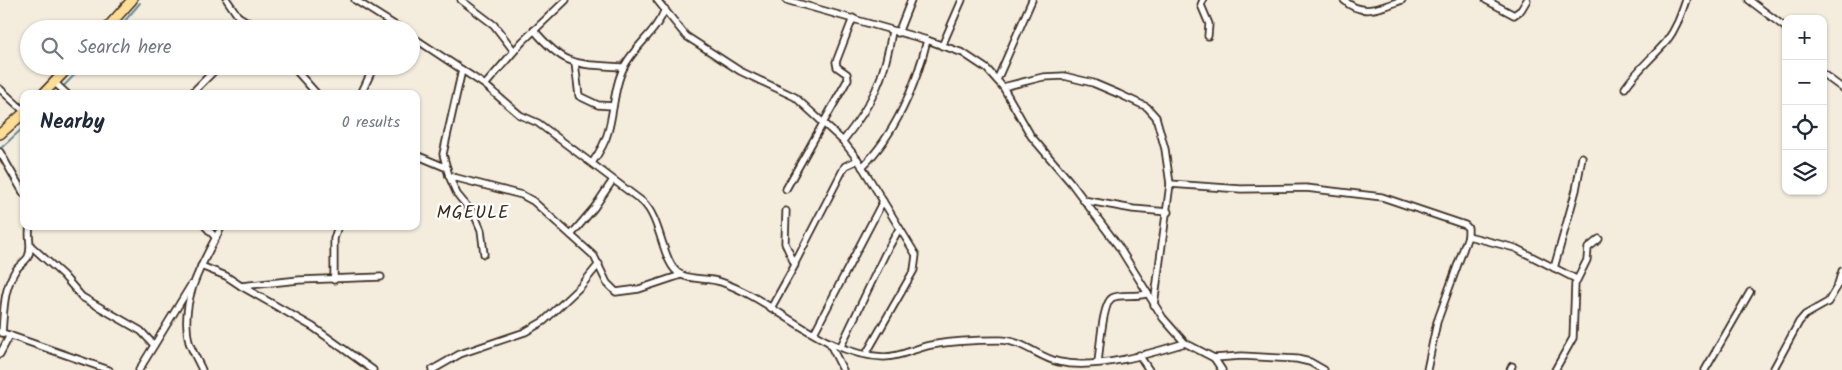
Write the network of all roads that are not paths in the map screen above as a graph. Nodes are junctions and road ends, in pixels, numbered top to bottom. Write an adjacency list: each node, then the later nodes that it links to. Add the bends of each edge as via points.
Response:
1 (132, 0): 20 (main road)
2 (227, 0): 21 (street)
3 (356, 0): 22 (street)
4 (461, 0): 30 (street, via 494,25)
5 (566, 0): 24 (street)
6 (657, 0): 18 (street)
7 (786, 0): 19 (street)
8 (911, 0): 25 (street)
9 (962, 0): 29 (street)
10 (1032, 0): 39 (street)
11 (1203, 0): 26 (street, via 1201,5 1209,24)
12 (1344, 0): 13 (street, via 1364,12)
13 (1402, 0)
14 (1486, 0): 15 (street, via 1514,15)
15 (1527, 0)
16 (1686, 0): 43 (street, via 1678,23 1666,41)
17 (1749, 0): 23 (street)
18 (664, 9): 32 (street, via 661,19); 54 (street, via 686,36 740,71 795,97)
19 (853, 18): 25 (street); 54 (street, via 836,62 848,79)
20 (114, 20)
21 (244, 20)
22 (386, 20)
23 (1782, 25)
24 (534, 30): 30 (street); 31 (street, via 561,58)
25 (895, 32): 27 (street); 56 (street, via 878,88)
26 (1208, 36)
27 (927, 40): 29 (street); 62 (street, via 921,68 908,97 876,152)
28 (420, 42): 33 (street)
29 (942, 46): 39 (street, via 963,53)
30 (514, 51): 41 (street)
31 (575, 63): 32 (street); 51 (street, via 579,96 598,105)
32 (624, 67): 51 (street)
33 (462, 70): 41 (street); 63 (street, via 443,154)
34 (61, 75): 40 (main road)
35 (209, 75): 48 (street)
36 (300, 75): 49 (street)
37 (370, 75): 50 (street)
38 (1827, 77): 44 (street)
39 (997, 80): 42 (street)
40 (54, 82): 46 (main road); 47 (street)
41 (484, 85): 61 (street, via 520,115 538,123)
42 (1003, 87): 66 (street, via 1064,76 1093,83 1147,107 1156,116 1160,127); 69 (street, via 1031,136)
43 (1625, 88)
44 (1842, 88)
45 (0, 89): 52 (street)
46 (47, 90)
47 (63, 90)
48 (195, 90)
49 (313, 90)
50 (363, 90)
51 (613, 106): 61 (street, via 606,139)
52 (20, 108)
53 (20, 116): 55 (main road)
54 (822, 121): 56 (street); 68 (street)
55 (0, 134)
56 (843, 142): 60 (street)
57 (0, 152): 67 (street)
58 (1582, 156): 87 (street)
59 (420, 157): 63 (street)
60 (858, 160): 62 (street); 84 (street, via 845,166)
61 (592, 163): 65 (street)
62 (862, 167): 70 (street)
63 (446, 168): 64 (street)
64 (449, 176): 78 (street, via 522,195 545,209); 83 (street, via 457,194 478,223)
65 (613, 180): 78 (street); 89 (street, via 652,210 671,264)
66 (1170, 184): 72 (street); 79 (street, via 1241,189 1306,188 1382,197 1460,222 1468,228)
67 (20, 187)
68 (786, 189)
69 (1082, 200): 72 (street); 96 (street, via 1119,248)
70 (883, 201): 73 (street); 100 (street)
71 (786, 211): 84 (street, via 785,243)
72 (1168, 212): 97 (street, via 1160,245)
73 (899, 229): 105 (street); 107 (street, via 916,256 916,263)
74 (29, 230): 82 (street)
75 (209, 230): 80 (street)
76 (220, 230): 80 (street)
77 (337, 230): 92 (street)
78 (571, 235): 85 (street)
79 (1468, 236): 87 (street, via 1504,244); 120 (street, via 1437,322)
80 (216, 238): 86 (street)
81 (1599, 238): 91 (street, via 1588,248 1587,260)
82 (31, 246): 99 (street, via 29,256 16,269 5,291); 104 (street, via 82,297 141,331)
83 (484, 254)
84 (795, 263): 98 (street)
85 (599, 264): 89 (street, via 607,283 616,292 639,289); 115 (street, via 568,300 544,320 525,332 460,354)
86 (201, 266): 93 (street); 94 (street)
87 (1554, 268): 91 (street)
88 (1842, 271): 123 (street, via 1828,302 1799,322)
89 (681, 275): 98 (street, via 720,282)
90 (381, 277): 92 (street)
91 (1576, 279): 121 (street, via 1573,338)
92 (334, 280): 94 (street)
93 (192, 283): 104 (street); 113 (street, via 187,326 190,344)
94 (241, 286): 114 (street, via 313,327)
95 (1750, 292): 122 (street)
96 (1146, 294): 97 (street); 110 (street, via 1109,300 1104,312)
97 (1154, 305): 103 (street)
98 (771, 308): 100 (street)
99 (1, 332): 101 (street)
100 (814, 333): 102 (street)
101 (10, 335): 106 (street); 111 (street)
102 (829, 342): 105 (street); 116 (street)
103 (1185, 343): 108 (street); 109 (street)
104 (154, 345): 112 (street)
105 (841, 346): 107 (street)
106 (0, 354)
107 (866, 354): 110 (street, via 899,356 929,345 1000,340 1017,342 1060,362)
108 (1139, 355): 110 (street); 117 (street)
109 (1214, 358): 118 (street); 119 (street, via 1297,359)
110 (1098, 362)
111 (105, 369)
112 (139, 370)
113 (202, 370)
114 (373, 370)
115 (432, 370)
116 (843, 370)
117 (1149, 370)
118 (1222, 370)
119 (1324, 370)
120 (1427, 370)
121 (1555, 370)
122 (1706, 370)
123 (1773, 370)

